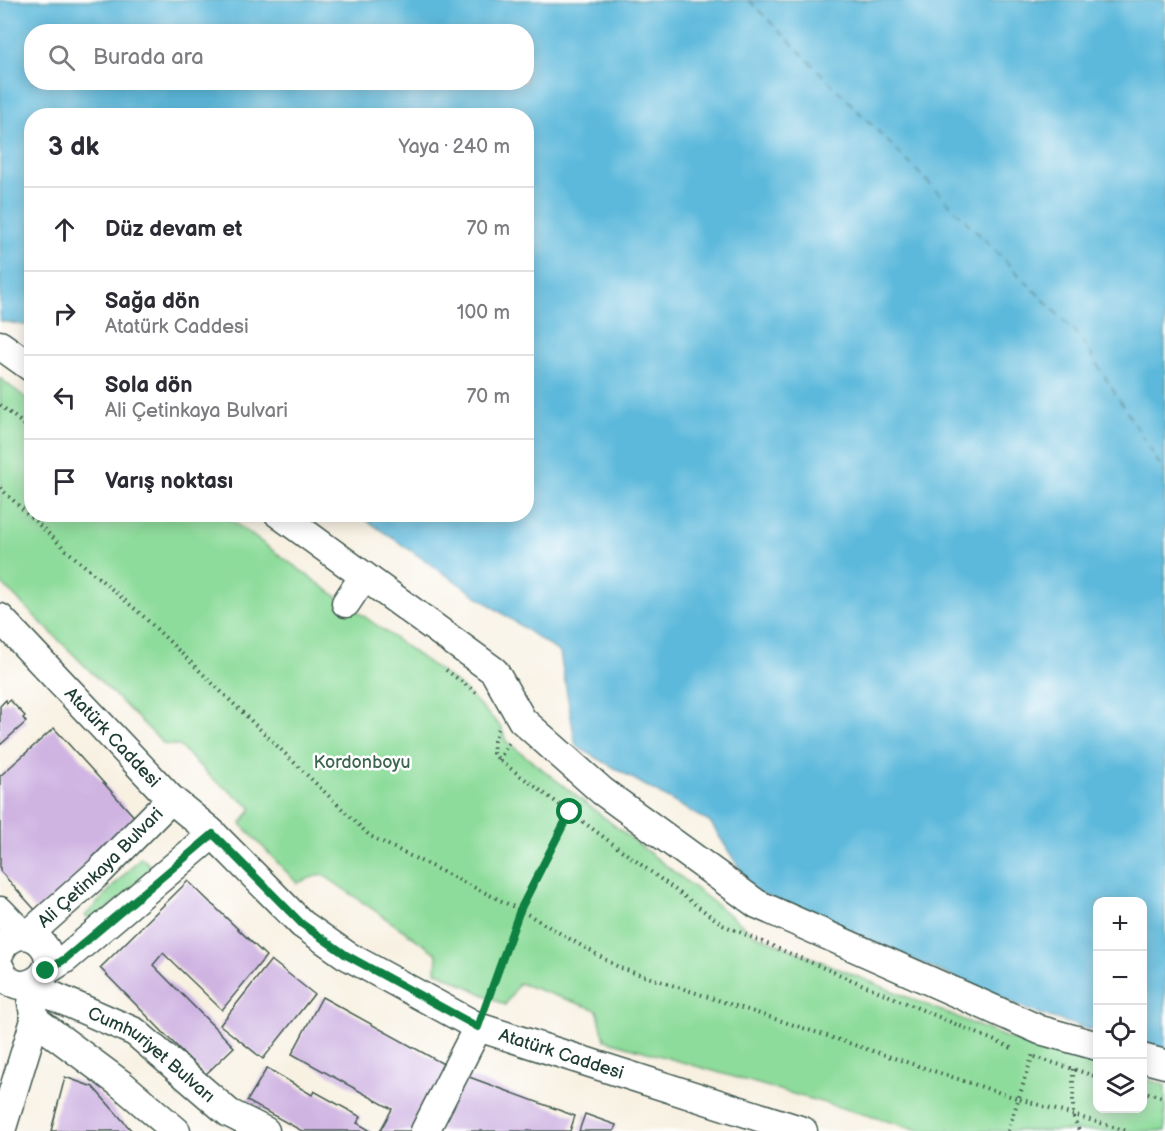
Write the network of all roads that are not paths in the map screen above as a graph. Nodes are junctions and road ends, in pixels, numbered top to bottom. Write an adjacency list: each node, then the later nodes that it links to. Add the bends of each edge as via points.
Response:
1 (0, 345): 2 (street)
2 (24, 362)
3 (290, 522): 4 (street)
4 (364, 576): 5 (street); 16 (street, via 494,671 522,720 602,791 757,904 1040,1030)
5 (346, 603)
6 (0, 618): 7 (street, Atatürk Caddesi)
7 (171, 799): 8 (street, Atatürk Caddesi); 10 (street, Ali Çetinkaya Bulvari, via 100,871)
8 (213, 834): 13 (street); 15 (street, Atatürk Caddesi, via 302,924 346,955)
9 (0, 911): 10 (street)
10 (26, 935): 11 (street, Ali Çetinkaya Bulvari, via 8,941); 13 (street, via 41,943 48,956 48,964)
11 (0, 951)
12 (0, 970): 13 (street, Cumhuriyet Bulvarı, via 15,984)
13 (37, 980): 14 (street); 19 (street, Cumhuriyet Bulvarı, via 46,993 135,1032)
14 (35, 1020): 20 (street); 21 (street)
15 (478, 1027): 23 (street); 24 (street, Atatürk Caddesi)
16 (1093, 1045)
17 (1147, 1059): 18 (street)
18 (1165, 1064)
19 (227, 1122): 22 (street, Cumhuriyet Bulvarı)
20 (1, 1131)
21 (176, 1131)
22 (265, 1131)
23 (425, 1131)
24 (803, 1131)

